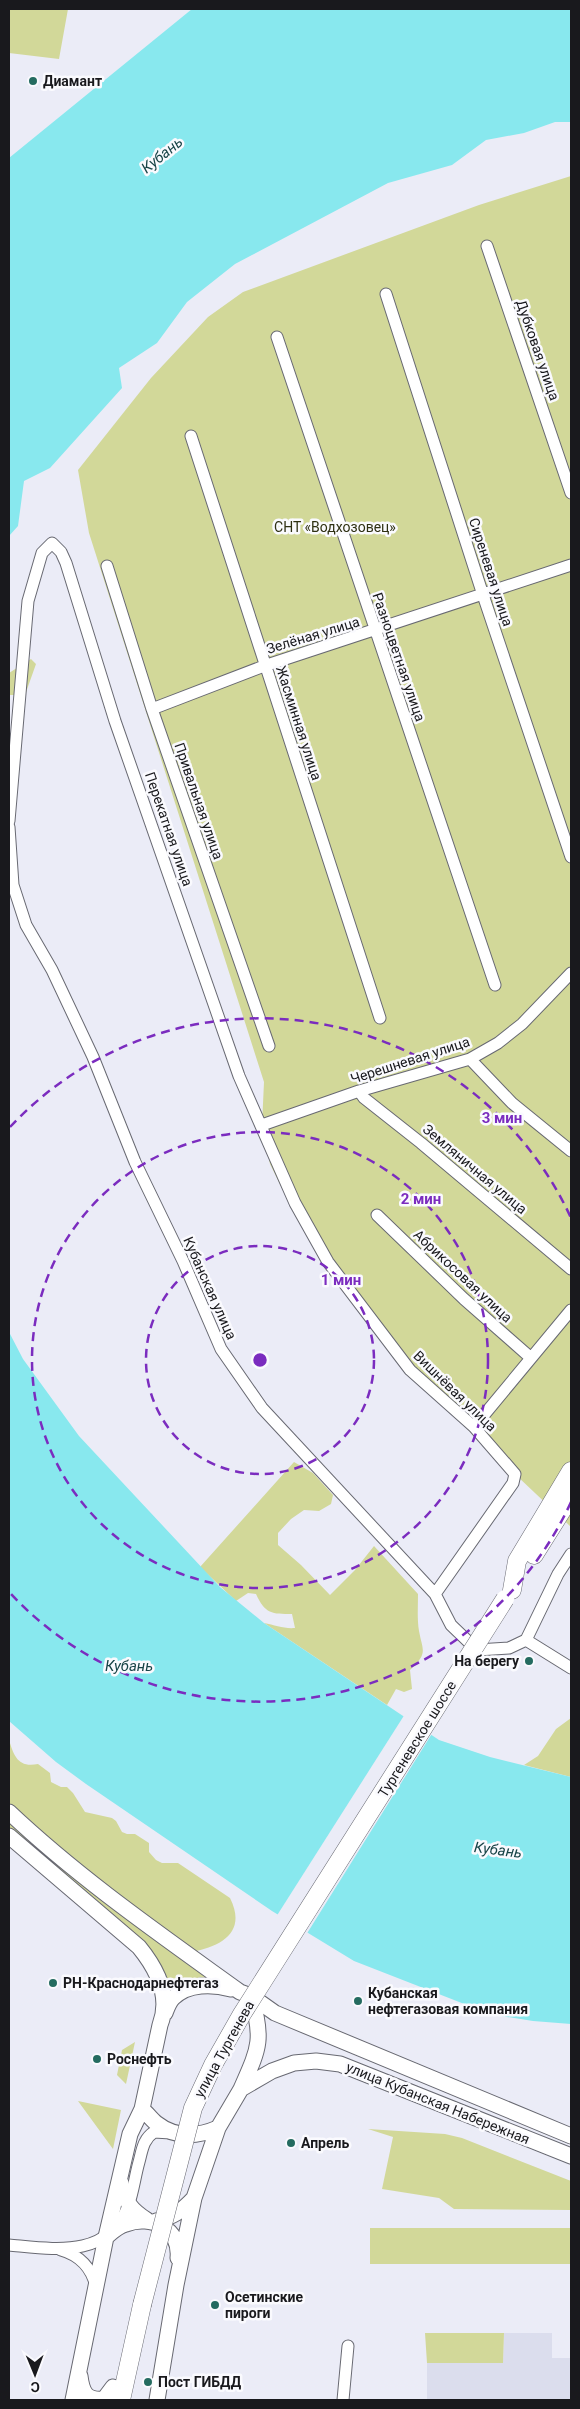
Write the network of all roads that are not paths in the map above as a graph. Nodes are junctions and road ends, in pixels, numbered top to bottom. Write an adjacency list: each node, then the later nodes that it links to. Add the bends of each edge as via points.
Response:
1 (487, 246): 5 (street, Дубковая улица)
2 (386, 294): 8 (street, Сиреневая улица)
3 (276, 338): 9 (street, Разноцветная улица)
4 (191, 436): 10 (street, Жасминная улица)
5 (571, 493)
6 (571, 565): 8 (street, Зелёная улица)
7 (106, 566): 11 (street, Привальная улица)
8 (483, 595): 9 (street, Зелёная улица); 14 (street, Сиреневая улица)
9 (374, 631): 10 (street, Зелёная улица); 16 (street, Разноцветная улица)
10 (264, 666): 11 (street, Зелёная улица); 17 (street, Жасминная улица)
11 (152, 709): 18 (street, Привальная улица)
12 (9, 821): 21 (street, Перекатная улица, via 28,601 42,553 52,543 66,562 115,721 192,943 239,1076)
13 (9, 827): 31 (street, Кубанская улица, via 12,885 26,925 52,970 93,1057 135,1162 221,1349 262,1408)
14 (571, 857)
15 (571, 974): 19 (street, Черешневая улица, via 522,1024)
16 (495, 985)
17 (380, 1018)
18 (268, 1046)
19 (470, 1059): 20 (street, Черешневая улица); 22 (street, via 512,1103)
20 (359, 1091): 21 (street, Черешневая улица); 24 (street, Земляничная улица)
21 (262, 1127): 27 (street, Вишнёвая улица, via 295,1203 328,1262 410,1370)
22 (571, 1151)
23 (376, 1214): 26 (street, Абрикосовая улица)
24 (571, 1269)
25 (571, 1310): 26 (street)
26 (531, 1358): 27 (street)
27 (474, 1427): 31 (street, Вишнёвая улица, via 515,1474 513,1483)
28 (571, 1471): 32 (highway, Тургеневское шоссе, via 517,1561)
29 (571, 1496): 32 (highway, Тургеневское шоссе)
30 (571, 1554): 33 (street)
31 (435, 1594): 33 (street, Кубанская улица, via 451,1625 477,1650 508,1648)
32 (508, 1594): 37 (highway, Тургеневское шоссе, bridge)
33 (526, 1640): 34 (street)
34 (571, 1668)
35 (9, 1812): 38 (main road, улица Кубанская Набережная, via 124,1907)
36 (9, 1836): 39 (main road, via 139,1947 152,1964 160,1983)
37 (354, 1838): 55 (highway, улица Тургенева, bridge, via 242,2014 192,2108)
38 (246, 1994): 39 (main road, via 219,1986 202,1986 173,1998); 40 (main road, via 258,2019 259,2040); 44 (main road, улица Кубанская Набережная, via 275,2012 319,2032)
39 (165, 2012): 41 (main road)
40 (241, 2089): 42 (main road, улица Кубанская Набережная); 45 (main road, улица Кубанская Набережная, via 272,2071 294,2063 340,2064)
41 (142, 2109): 43 (main road, via 154,2122); 46 (main road, via 130,2134)
42 (218, 2128): 43 (main road, via 195,2136); 47 (main road, улица Кубанская Набережная)
43 (178, 2134): 48 (street, via 161,2132 149,2135 142,2147)
44 (571, 2136)
45 (571, 2156)
46 (121, 2182): 48 (main road); 50 (main road)
47 (194, 2198): 49 (main road, via 170,2218); 53 (main road, улица Кубанская Набережная)
48 (128, 2206): 49 (main road); 50 (street)
49 (151, 2221): 50 (main road, via 126,2224); 53 (main road, via 169,2230 177,2241)
50 (106, 2237): 52 (street, via 82,2247); 54 (main road)
51 (9, 2245): 52 (street)
52 (54, 2249): 54 (street, via 72,2253 80,2260 94,2278)
53 (176, 2285): 60 (main road)
54 (96, 2291): 57 (main road)
55 (140, 2311): 58 (highway, улица Тургенева); 58 (highway, via 123,2334)
56 (348, 2346): 61 (street)
57 (79, 2371): 58 (main road, via 83,2392 89,2398); 59 (main road)
58 (115, 2396)
59 (73, 2400)
60 (157, 2400)
61 (343, 2400)

